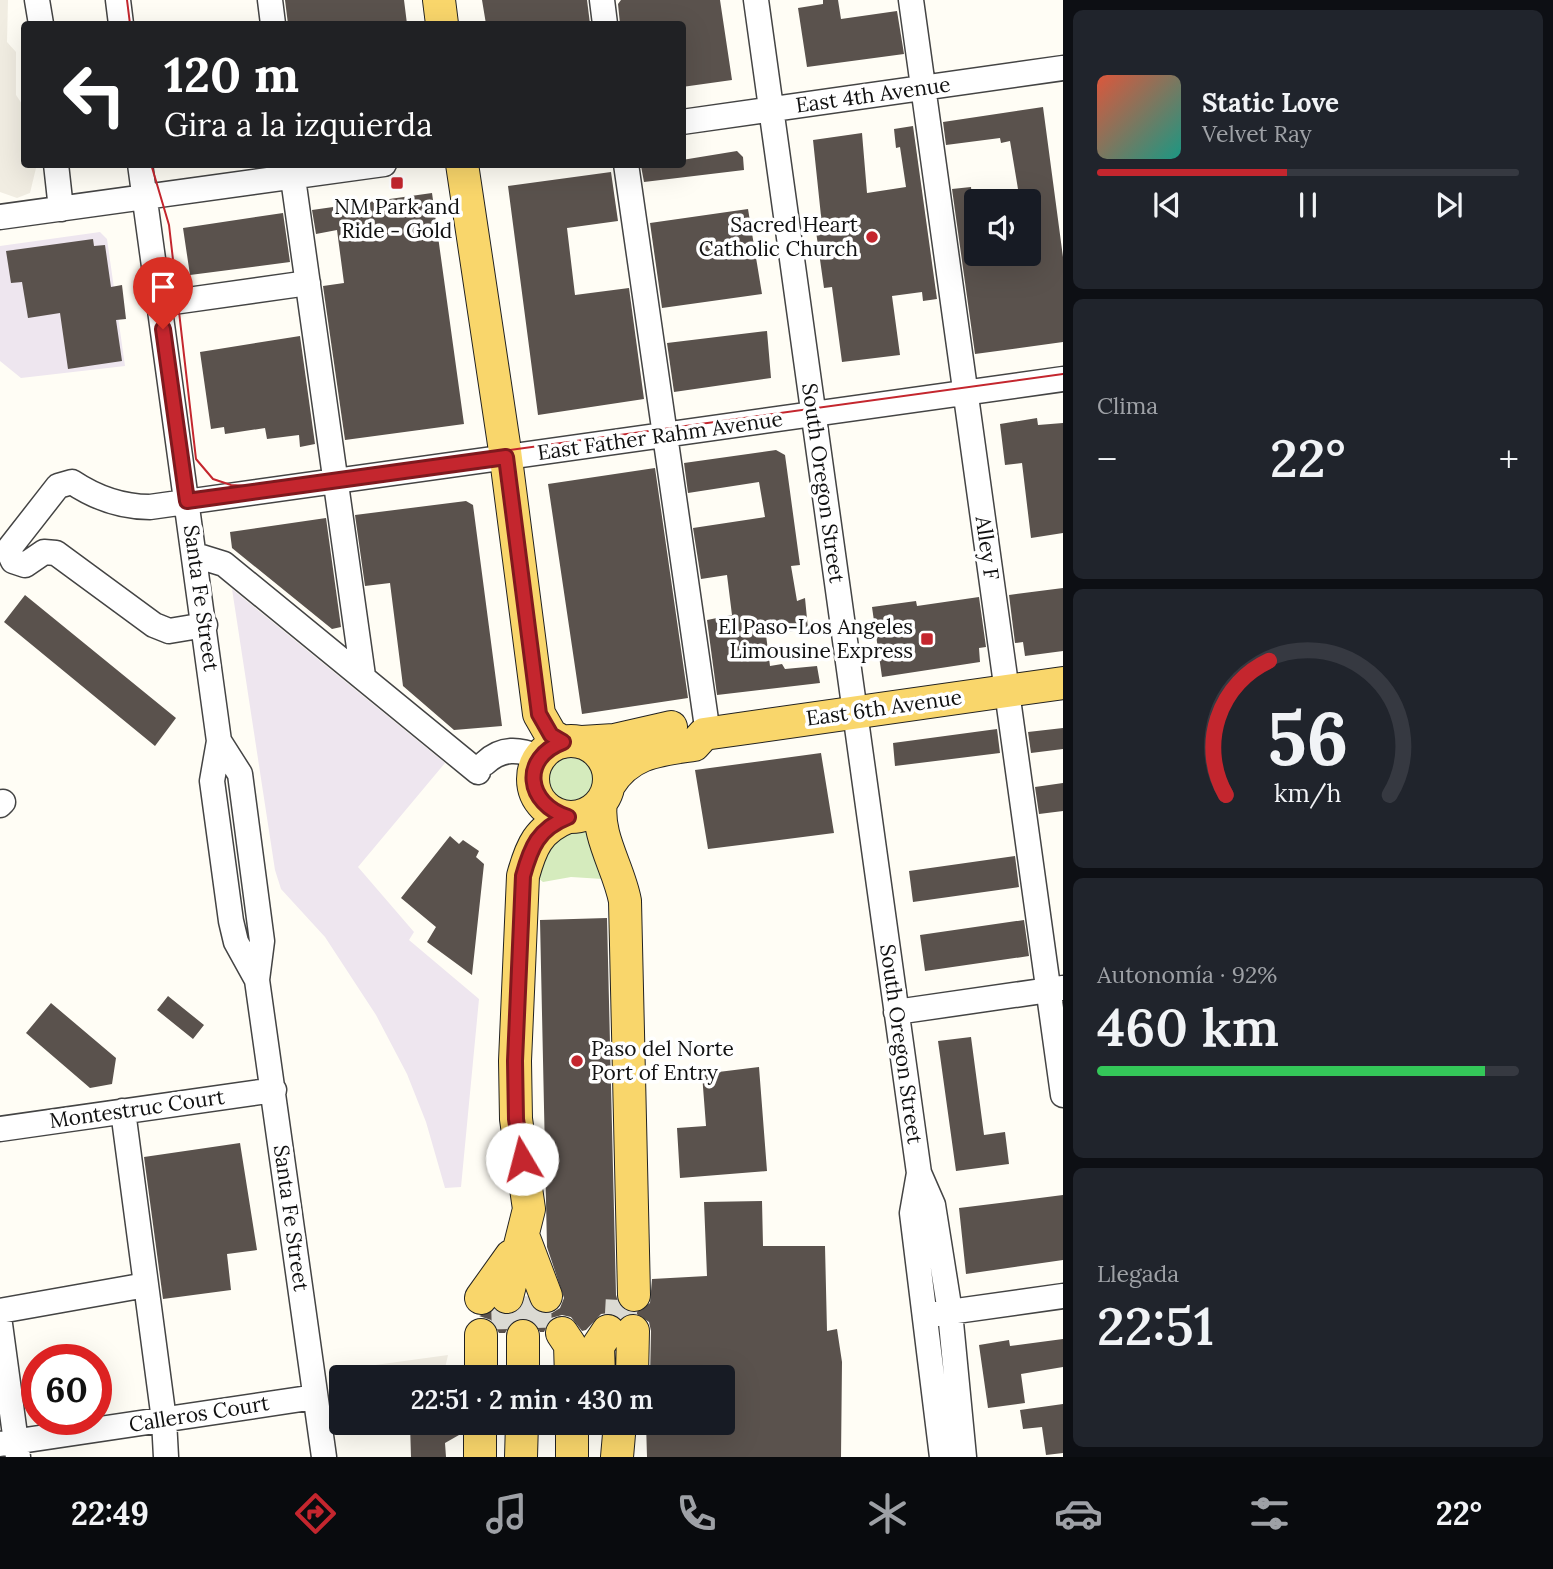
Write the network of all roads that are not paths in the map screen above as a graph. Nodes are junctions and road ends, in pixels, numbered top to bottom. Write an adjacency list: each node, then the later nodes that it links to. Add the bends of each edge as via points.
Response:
1 (37, 0): 8 (street)
2 (118, 0): 9 (street)
3 (270, 0): 10 (street)
4 (439, 0): 11 (main road)
5 (602, 0): 12 (street)
6 (756, 0): 15 (street, South Oregon Street)
7 (911, 0): 14 (street, Alley F)
8 (40, 21)
9 (121, 21)
10 (273, 21)
11 (442, 21)
12 (605, 21)
13 (1063, 68): 14 (street, East 4th Avenue)
14 (924, 88): 15 (street, East 4th Avenue); 29 (street, Alley F)
15 (771, 109): 16 (street, East 4th Avenue); 30 (street, South Oregon Street)
16 (686, 121)
17 (56, 168): 24 (street)
18 (141, 168): 23 (street, Santa Fe Street)
19 (331, 168): 22 (street)
20 (463, 168): 32 (main road)
21 (627, 168): 31 (street)
22 (292, 171): 23 (street); 26 (street)
23 (145, 198): 24 (street); 27 (street, Santa Fe Street)
24 (61, 209): 25 (street)
25 (0, 217)
26 (308, 283): 27 (street); 33 (street)
27 (159, 304): 34 (street, Santa Fe Street)
28 (1063, 379): 29 (street, East Father Rahm Avenue)
29 (965, 393): 30 (street, East Father Rahm Avenue); 39 (street, Alley F)
30 (813, 415): 31 (street, East Father Rahm Avenue); 40 (street, South Oregon Street)
31 (665, 435): 32 (street, East Father Rahm Avenue); 41 (street)
32 (506, 457): 33 (street, East Father Rahm Avenue); 42 (main road, via 539,714)
33 (337, 479): 34 (street, East Father Rahm Avenue); 37 (street)
34 (187, 501): 35 (street, Santa Fe Street); 36 (street, East Father Rahm Avenue, via 130,507 91,495 72,482 58,486 8,550 13,561 25,565 44,552 56,553 154,625 169,631)
35 (195, 555): 36 (street, Santa Fe Street); 37 (street, via 224,564)
36 (205, 625): 47 (street, Santa Fe Street, via 219,741 212,781 231,922 236,942 257,979)
37 (363, 676): 42 (street, via 481,767 502,751)
38 (1063, 683): 39 (main road, East 6th Avenue)
39 (1007, 690): 40 (main road, East 6th Avenue); 45 (street, Alley F)
40 (855, 712): 41 (main road, East 6th Avenue); 46 (street, South Oregon Street)
41 (706, 734): 42 (main road, East 6th Avenue, via 690,724); 43 (main road, East 6th Avenue, via 694,745 636,757 621,767)
42 (561, 747): 43 (main road, via 602,757 609,774); 44 (main road, via 534,768 535,792 547,808)
43 (605, 794): 44 (main road, via 585,814); 54 (main road, via 601,831 620,875 625,901)
44 (568, 817): 52 (main road, via 551,824 532,846 519,906 515,1061 516,1119 529,1199)
45 (1056, 990): 46 (street); 48 (street, Alley F)
46 (895, 1013): 51 (street, South Oregon Street)
47 (274, 1090): 49 (street, Montestruc Court); 72 (street, Santa Fe Street)
48 (1063, 1095)
49 (123, 1111): 50 (street, Montestruc Court); 53 (street)
50 (0, 1129)
51 (919, 1173): 57 (street, South Oregon Street, via 933,1205); 58 (street, South Oregon Street, via 912,1213)
52 (524, 1238): 52 (main road, via 515,1297)
53 (146, 1285): 56 (street); 73 (street)
54 (629, 1289)
55 (1063, 1296): 57 (street)
56 (0, 1311)
57 (950, 1312): 58 (street); 98 (street, South Oregon Street)
58 (924, 1315): 97 (street, South Oregon Street)
59 (0, 1324): 84 (street)
60 (620, 1331): 69 (main road, via 598,1346); 70 (main road); 71 (main road)
61 (522, 1336): 62 (main road); 63 (main road); 64 (main road); 65 (main road); 66 (main road); 67 (main road); 68 (main road, via 570,1345)
62 (493, 1365)
63 (502, 1365)
64 (512, 1365)
65 (523, 1365)
66 (533, 1365)
67 (542, 1365)
68 (571, 1365)
69 (599, 1365)
70 (620, 1365)
71 (629, 1365)
72 (316, 1397): 73 (street, Calleros Court); 86 (street, Santa Fe Street)
73 (164, 1420): 84 (street, Calleros Court); 85 (street)
74 (480, 1435): 87 (main road)
75 (493, 1435): 88 (main road)
76 (508, 1435): 89 (main road)
77 (522, 1435): 90 (main road)
78 (537, 1435): 91 (main road)
79 (550, 1435): 92 (main road)
80 (572, 1435): 93 (main road)
81 (599, 1435): 94 (main road)
82 (619, 1435): 95 (main road)
83 (631, 1435): 96 (main road)
84 (11, 1448)
85 (166, 1457)
86 (324, 1457)
87 (480, 1457)
88 (494, 1457)
89 (508, 1457)
90 (521, 1457)
91 (538, 1457)
92 (550, 1457)
93 (572, 1457)
94 (598, 1457)
95 (617, 1457)
96 (629, 1457)
97 (942, 1457)
98 (964, 1457)

